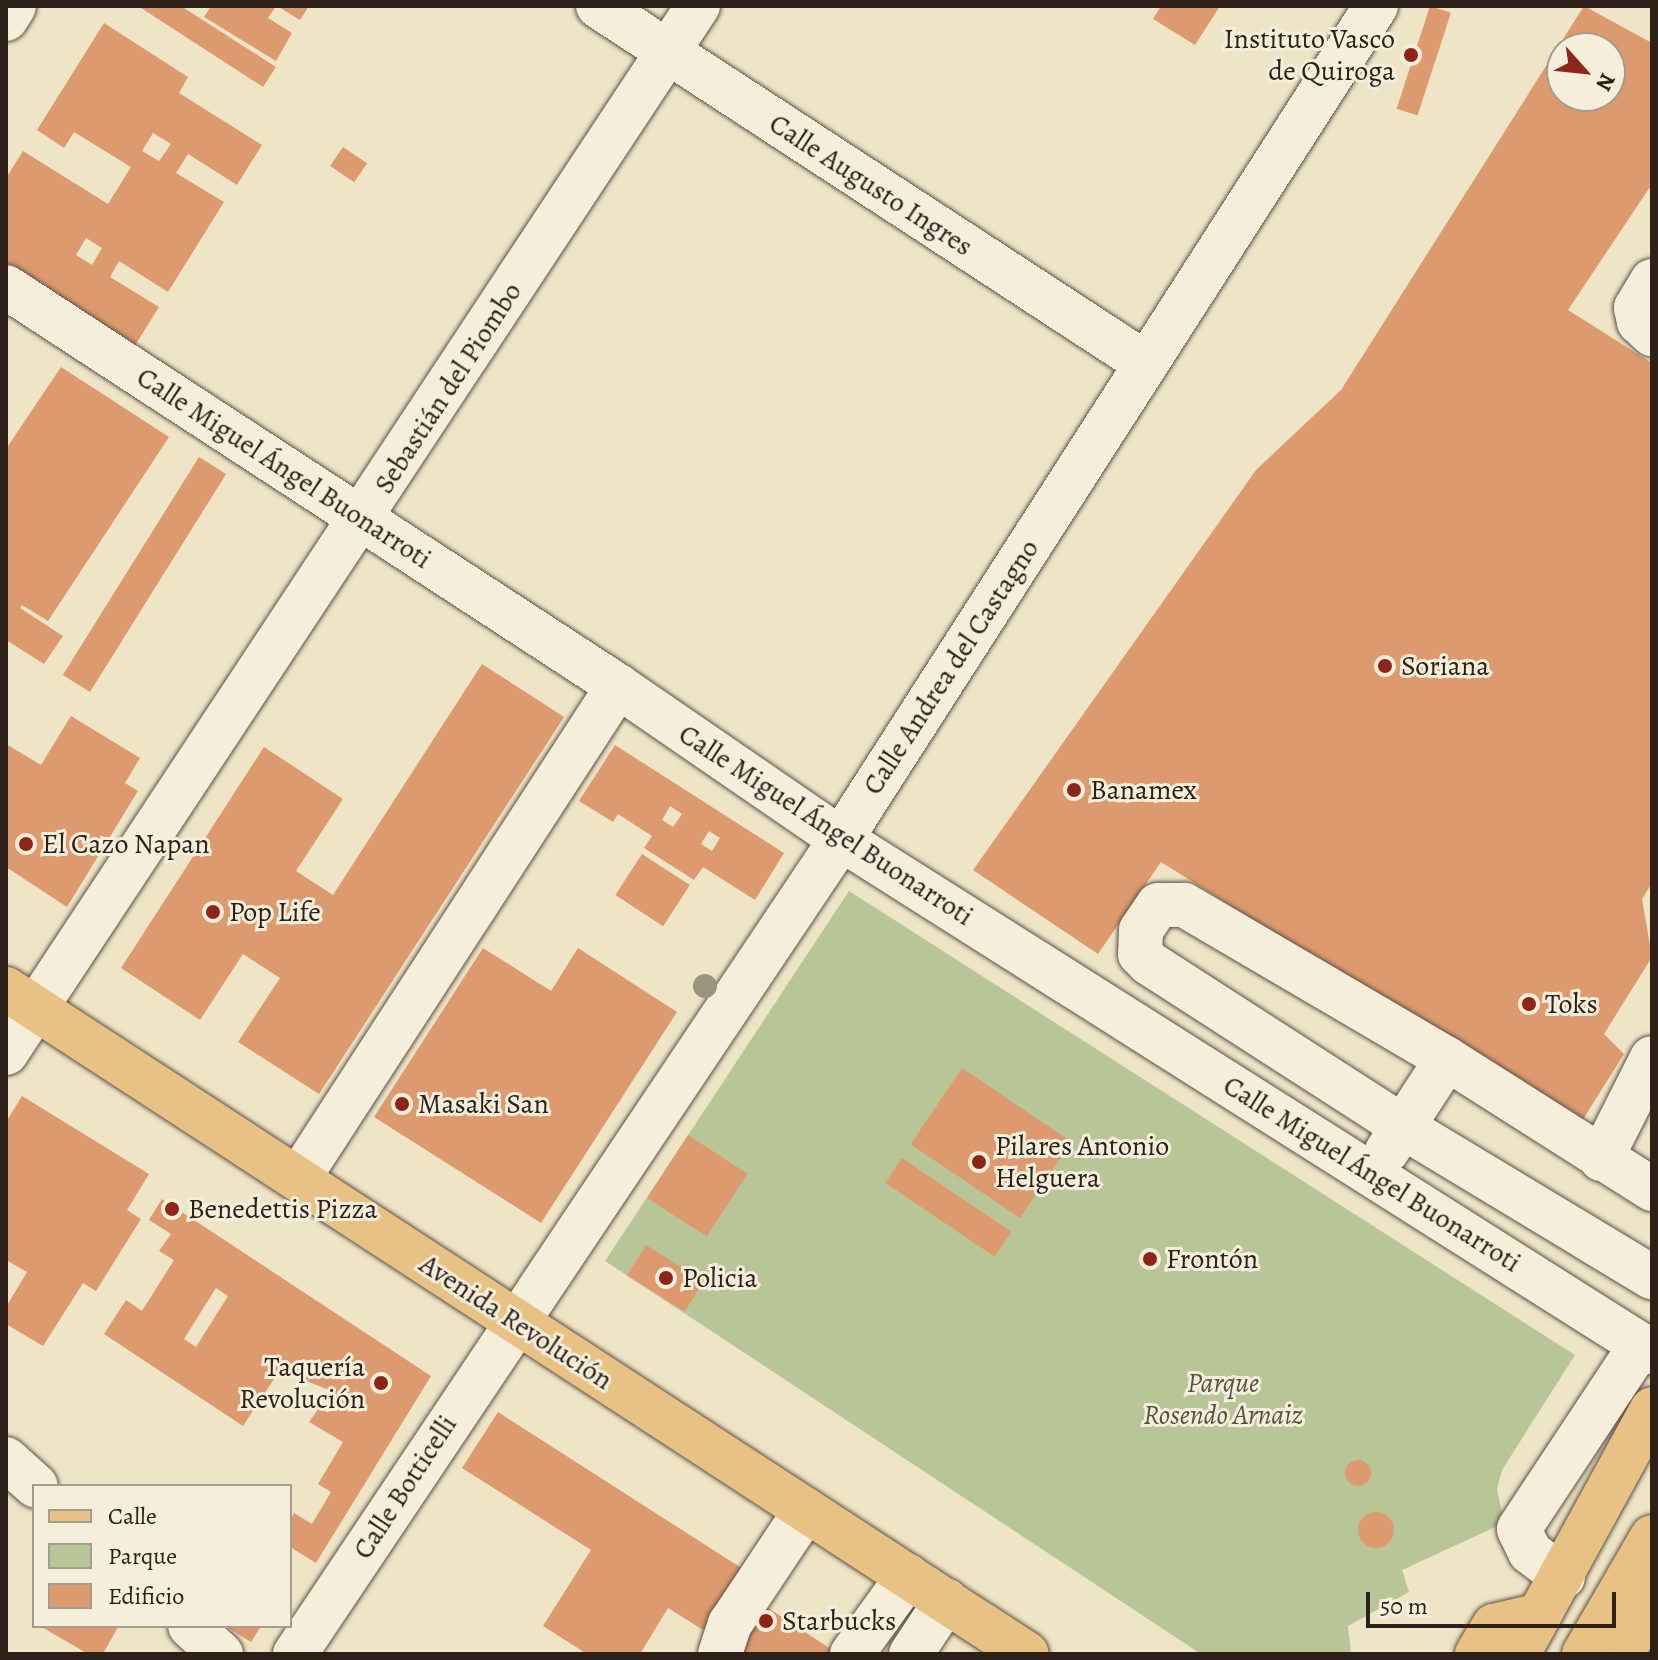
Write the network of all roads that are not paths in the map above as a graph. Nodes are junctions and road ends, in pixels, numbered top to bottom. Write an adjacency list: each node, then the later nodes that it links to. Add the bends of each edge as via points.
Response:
1 (14, 6): 5 (street)
2 (598, 6): 6 (street, Calle Augusto Ingres)
3 (698, 6): 6 (street, Sebastián del Piombo)
4 (1376, 6): 10 (street, Calle Andrea del Castagno)
5 (6, 19)
6 (668, 51): 10 (street, Calle Augusto Ingres); 11 (street, Sebastián del Piombo)
7 (1652, 281): 9 (street, via 1636,308 1639,322)
8 (6, 287): 11 (street, Calle Miguel Ángel Buonarroti)
9 (1652, 334)
10 (1145, 363): 13 (street, Calle Andrea del Castagno)
11 (361, 518): 12 (street, Calle Miguel Ángel Buonarroti); 14 (street, Sebastián del Piombo)
12 (618, 686): 13 (street, Calle Miguel Ángel Buonarroti); 21 (street)
13 (841, 839): 20 (street, Calle Miguel Ángel Buonarroti); 24 (street, Calle Andrea del Castagno)
14 (21, 998): 15 (street, Sebastián del Piombo); 21 (main road, Avenida Revolución)
15 (6, 1053)
16 (1447, 1059): 18 (street); 18 (street, via 1184,905 1158,905 1149,915 1138,942 1149,963); 19 (street)
17 (1649, 1079): 19 (street)
18 (1403, 1127): 20 (street); 23 (street)
19 (1601, 1159): 22 (street)
20 (1371, 1173): 25 (street, Calle Miguel Ángel Buonarroti)
21 (298, 1179): 24 (main road, Avenida Revolución)
22 (1652, 1189)
23 (1652, 1277)
24 (515, 1321): 29 (main road, Avenida Revolución); 40 (street, Calle Botticelli)
25 (1646, 1348): 33 (street, via 1519,1529 1530,1552)
26 (1652, 1409): 33 (main road)
27 (6, 1459): 28 (street)
28 (34, 1484)
29 (806, 1510): 31 (main road, Avenida Revolución); 41 (street, via 730,1624)
30 (1652, 1537): 46 (main road)
31 (908, 1576): 34 (main road, Avenida Revolución); 42 (street)
32 (1652, 1576): 47 (main road)
33 (1563, 1577): 36 (main road)
34 (946, 1601): 38 (main road, Avenida Revolución); 43 (street)
35 (1652, 1603): 48 (main road)
36 (1540, 1615): 44 (main road, via 1494,1626); 45 (main road)
37 (192, 1628): 39 (street)
38 (1012, 1650)
39 (221, 1654)
40 (295, 1654)
41 (720, 1654)
42 (852, 1654)
43 (911, 1654)
44 (1477, 1654)
45 (1518, 1654)
46 (1584, 1654)
47 (1606, 1654)
48 (1621, 1654)

